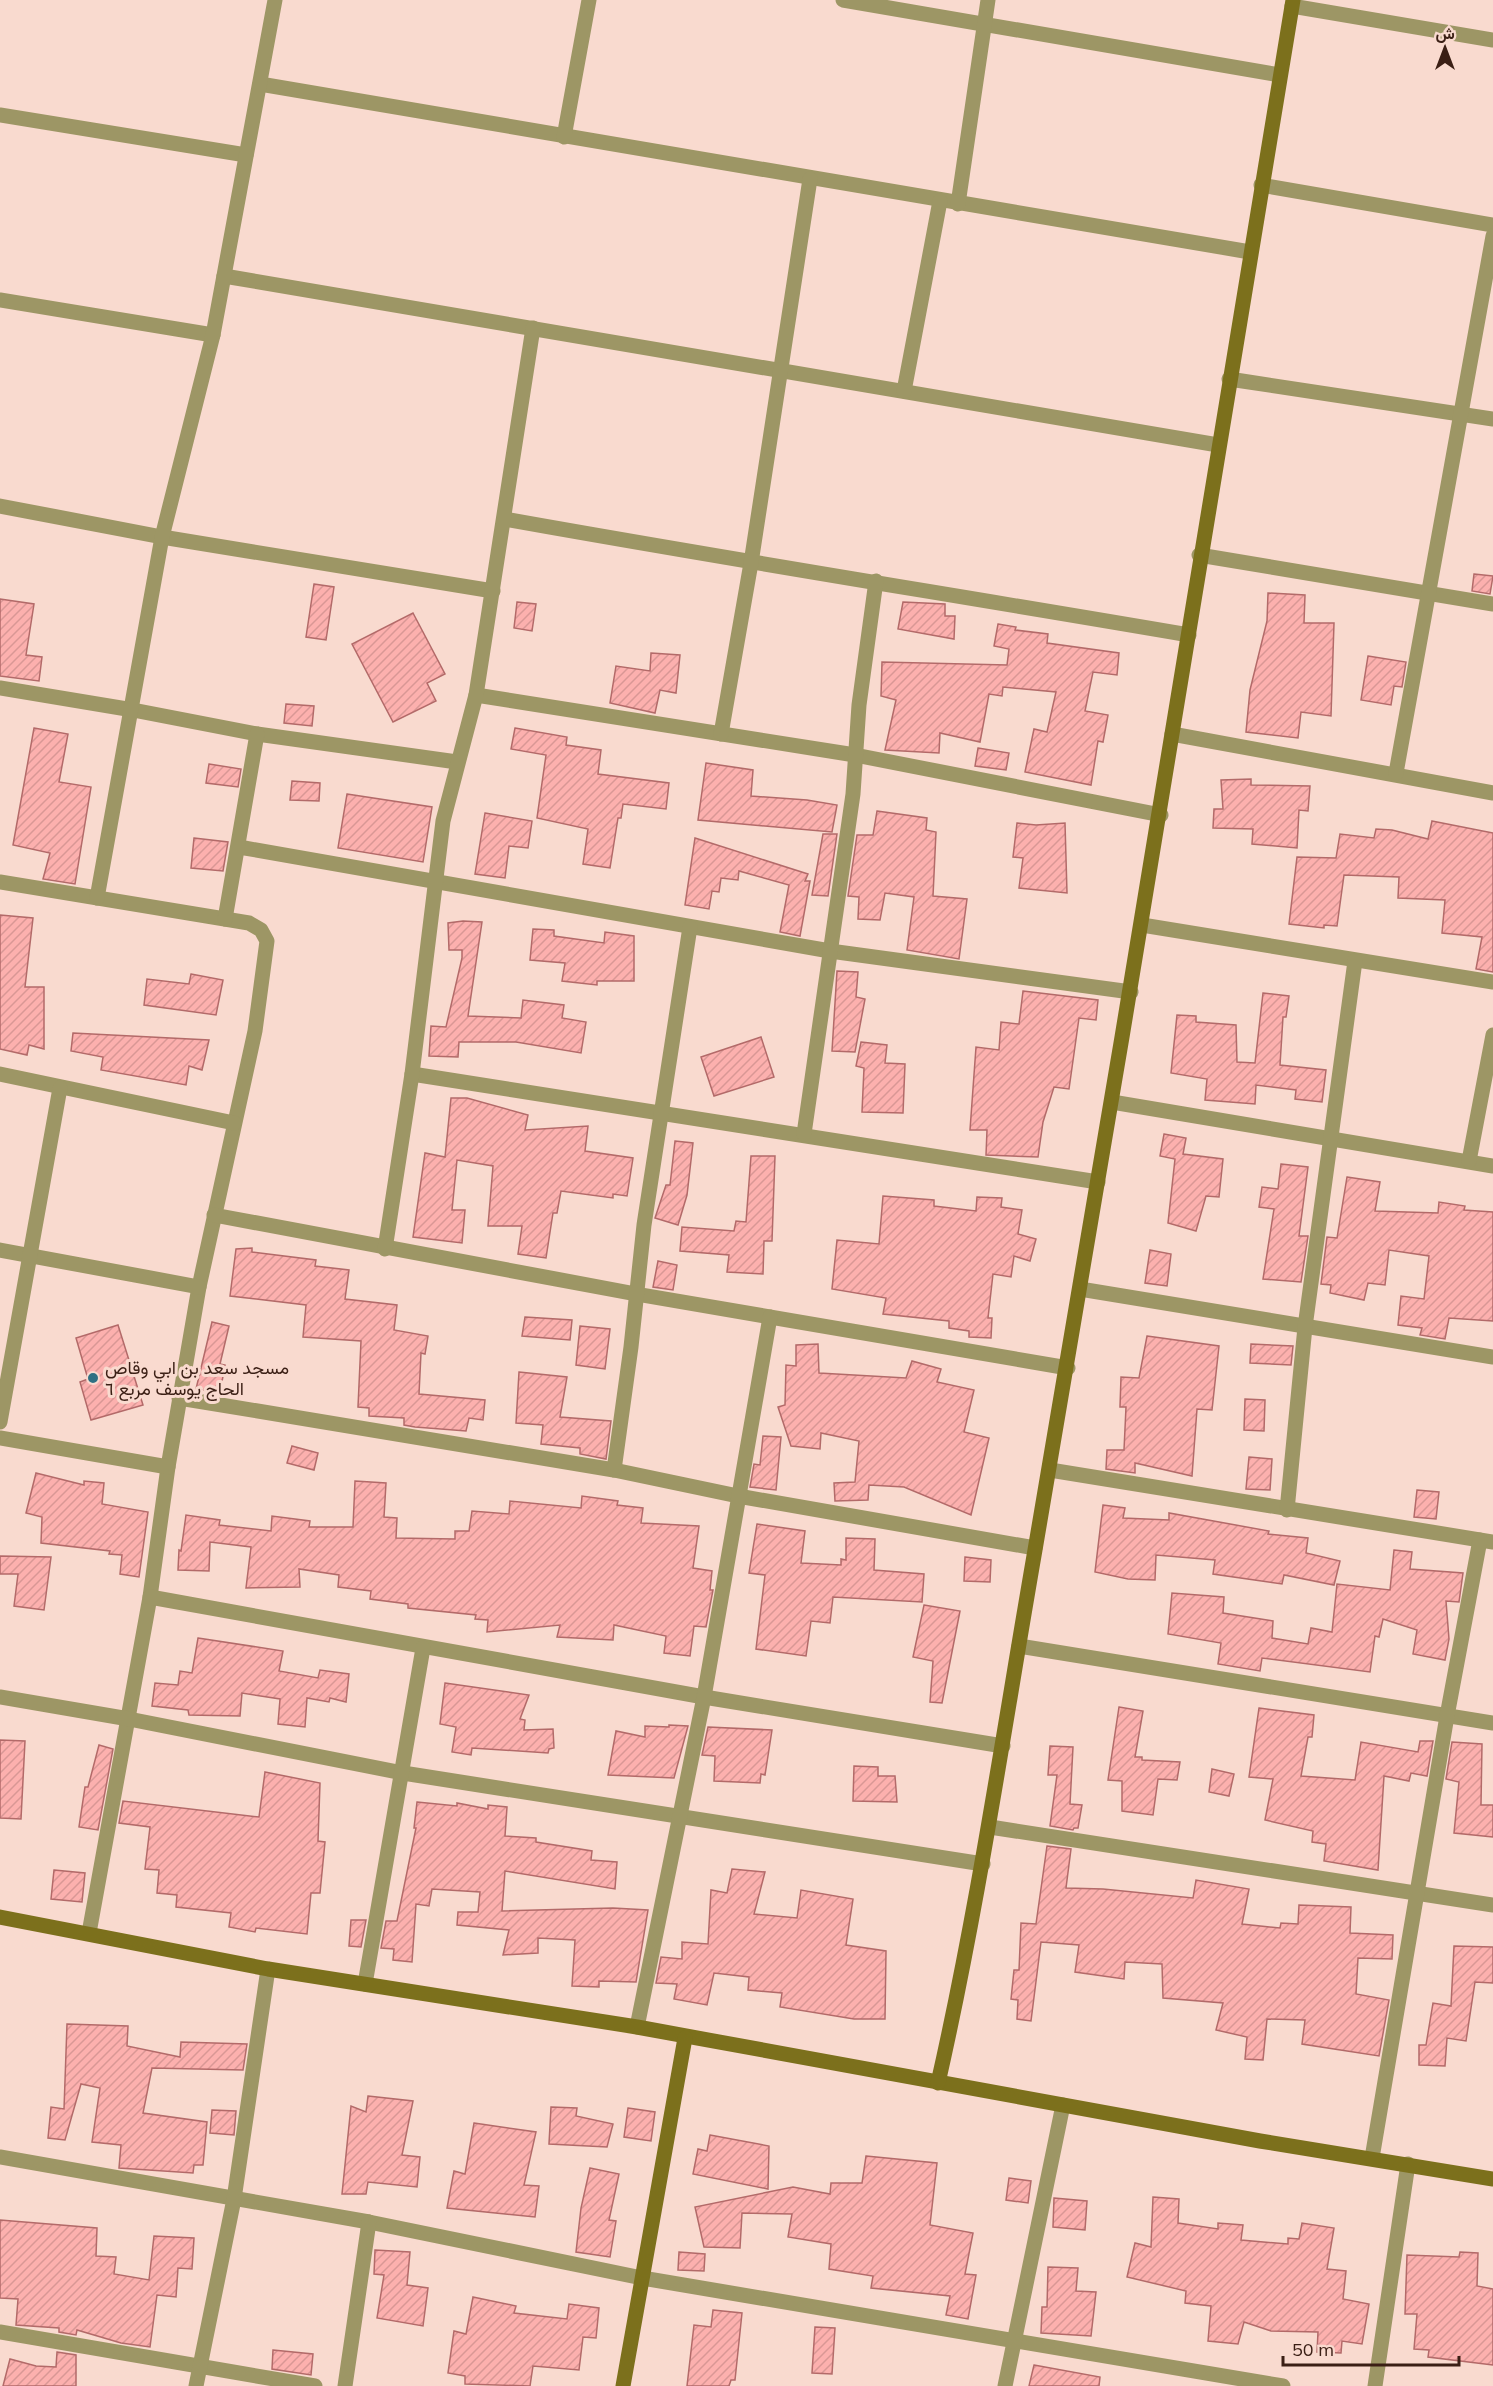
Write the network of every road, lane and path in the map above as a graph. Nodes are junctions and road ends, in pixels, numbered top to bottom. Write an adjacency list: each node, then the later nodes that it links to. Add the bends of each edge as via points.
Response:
1 (275, 0): 9 (street)
2 (589, 0): 11 (street)
3 (845, 0): 6 (street)
4 (988, 0): 6 (street)
5 (1292, 3): 7 (street); 8 (street)
6 (985, 23): 8 (street); 16 (street)
7 (1493, 40)
8 (1280, 75): 14 (street)
9 (260, 84): 11 (street); 12 (street)
10 (0, 115): 12 (street)
11 (564, 137): 13 (street)
12 (246, 155): 20 (street)
13 (810, 179): 15 (street); 24 (street)
14 (1262, 185): 17 (street); 19 (street)
15 (940, 201): 16 (street); 26 (street)
16 (958, 204): 19 (street)
17 (1493, 225)
18 (1493, 236): 27 (street)
19 (1250, 252): 25 (street)
20 (224, 276): 22 (street); 23 (street)
21 (0, 300): 23 (street)
22 (533, 328): 24 (street); 31 (street)
23 (213, 335): 32 (street)
24 (782, 370): 26 (street); 34 (street)
25 (1229, 380): 27 (street); 29 (street)
26 (904, 391): 29 (street)
27 (1462, 414): 28 (street); 37 (street)
28 (1493, 419)
29 (1218, 445): 33 (street)
30 (0, 506): 32 (street)
31 (504, 519): 34 (street); 36 (street)
32 (162, 537): 36 (street); 42 (street)
33 (1199, 555): 37 (street); 39 (street)
34 (751, 563): 35 (street); 44 (street)
35 (876, 581): 39 (street); 46 (street)
36 (493, 591): 41 (street)
37 (1428, 593): 38 (street); 48 (street)
38 (1493, 603)
39 (1189, 635): 45 (street)
40 (0, 688): 42 (street)
41 (476, 695): 44 (street); 47 (street)
42 (133, 710): 43 (street); 54 (street)
43 (257, 734): 47 (street); 51 (street)
44 (721, 734): 46 (street)
45 (1172, 735): 48 (street); 50 (street)
46 (855, 755): 50 (street); 58 (street)
47 (457, 762): 53 (street, via 443,821)
48 (1396, 773): 49 (street)
49 (1493, 793)
50 (1161, 815): 56 (street)
51 (239, 848): 53 (street); 55 (street)
52 (0, 882): 54 (street)
53 (435, 883): 57 (street); 64 (street)
54 (97, 898): 55 (street)
55 (225, 919): 68 (street, via 261,930 267,941 255,1031)
56 (1142, 925): 59 (street); 61 (street)
57 (690, 927): 58 (street); 67 (street)
58 (830, 951): 61 (street); 69 (street)
59 (1355, 961): 60 (street); 70 (street)
60 (1493, 982)
61 (1131, 992): 66 (street)
62 (1493, 1035): 71 (street)
63 (0, 1074): 65 (street)
64 (412, 1074): 67 (street); 75 (street)
65 (60, 1088): 68 (street); 77 (street)
66 (1112, 1102): 70 (street); 73 (street)
67 (663, 1111): 69 (street); 80 (street)
68 (234, 1123): 74 (street)
69 (804, 1134): 73 (street)
70 (1329, 1138): 71 (street); 82 (street)
71 (1469, 1161): 72 (street)
72 (1493, 1166)
73 (1098, 1182): 79 (street)
74 (214, 1215): 75 (street); 78 (street)
75 (384, 1249): 80 (street)
76 (0, 1250): 77 (street)
77 (31, 1255): 78 (street); 86 (street)
78 (199, 1287): 85 (street)
79 (1080, 1289): 82 (street); 84 (street)
80 (636, 1294): 81 (street); 89 (street)
81 (770, 1317): 84 (street); 91 (street)
82 (1305, 1327): 83 (street); 92 (street)
83 (1493, 1357)
84 (1068, 1368): 90 (street)
85 (179, 1398): 88 (street); 89 (street)
86 (0, 1422)
87 (0, 1438): 88 (street)
88 (168, 1467): 95 (street)
89 (614, 1470): 91 (street)
90 (1050, 1470): 92 (street); 94 (street)
91 (738, 1496): 94 (street); 99 (street)
92 (1287, 1510): 93 (street)
93 (1487, 1541): 100 (street)
94 (1035, 1548): 96 (street)
95 (150, 1597): 97 (street); 101 (street)
96 (1019, 1646): 100 (street); 103 (street)
97 (423, 1647): 99 (street); 104 (street)
98 (0, 1697): 101 (street)
99 (704, 1697): 103 (street); 105 (street)
100 (1447, 1716): 102 (street); 108 (street)
101 (129, 1719): 104 (street); 111 (street)
102 (1493, 1723)
103 (1004, 1746): 106 (street)
104 (403, 1773): 105 (street); 113 (street)
105 (678, 1815): 107 (street); 114 (street)
106 (990, 1827): 107 (street); 108 (street)
107 (983, 1864): 116 (street)
108 (1419, 1892): 109 (street); 119 (street)
109 (1493, 1905)
110 (0, 1917): 111 (street)
111 (89, 1933): 112 (street)
112 (268, 1969): 113 (street); 122 (street)
113 (365, 1984): 114 (street)
114 (637, 2027): 115 (street)
115 (685, 2038): 116 (street); 124 (street)
116 (938, 2083): 117 (street)
117 (1063, 2105): 119 (street); 126 (street)
118 (0, 2157): 122 (street)
119 (1372, 2158): 120 (street)
120 (1408, 2164): 121 (street); 134 (street)
121 (1493, 2179)
122 (234, 2199): 123 (street); 127 (street)
123 (369, 2222): 124 (street); 130 (street)
124 (642, 2278): 126 (street); 131 (street)
125 (0, 2332): 127 (street)
126 (1014, 2340): 132 (street); 133 (street)
127 (200, 2364): 128 (street); 129 (street)
128 (196, 2386)
129 (315, 2386)
130 (345, 2386)
131 (623, 2386)
132 (1005, 2386)
133 (1283, 2386)
134 (1375, 2386)

